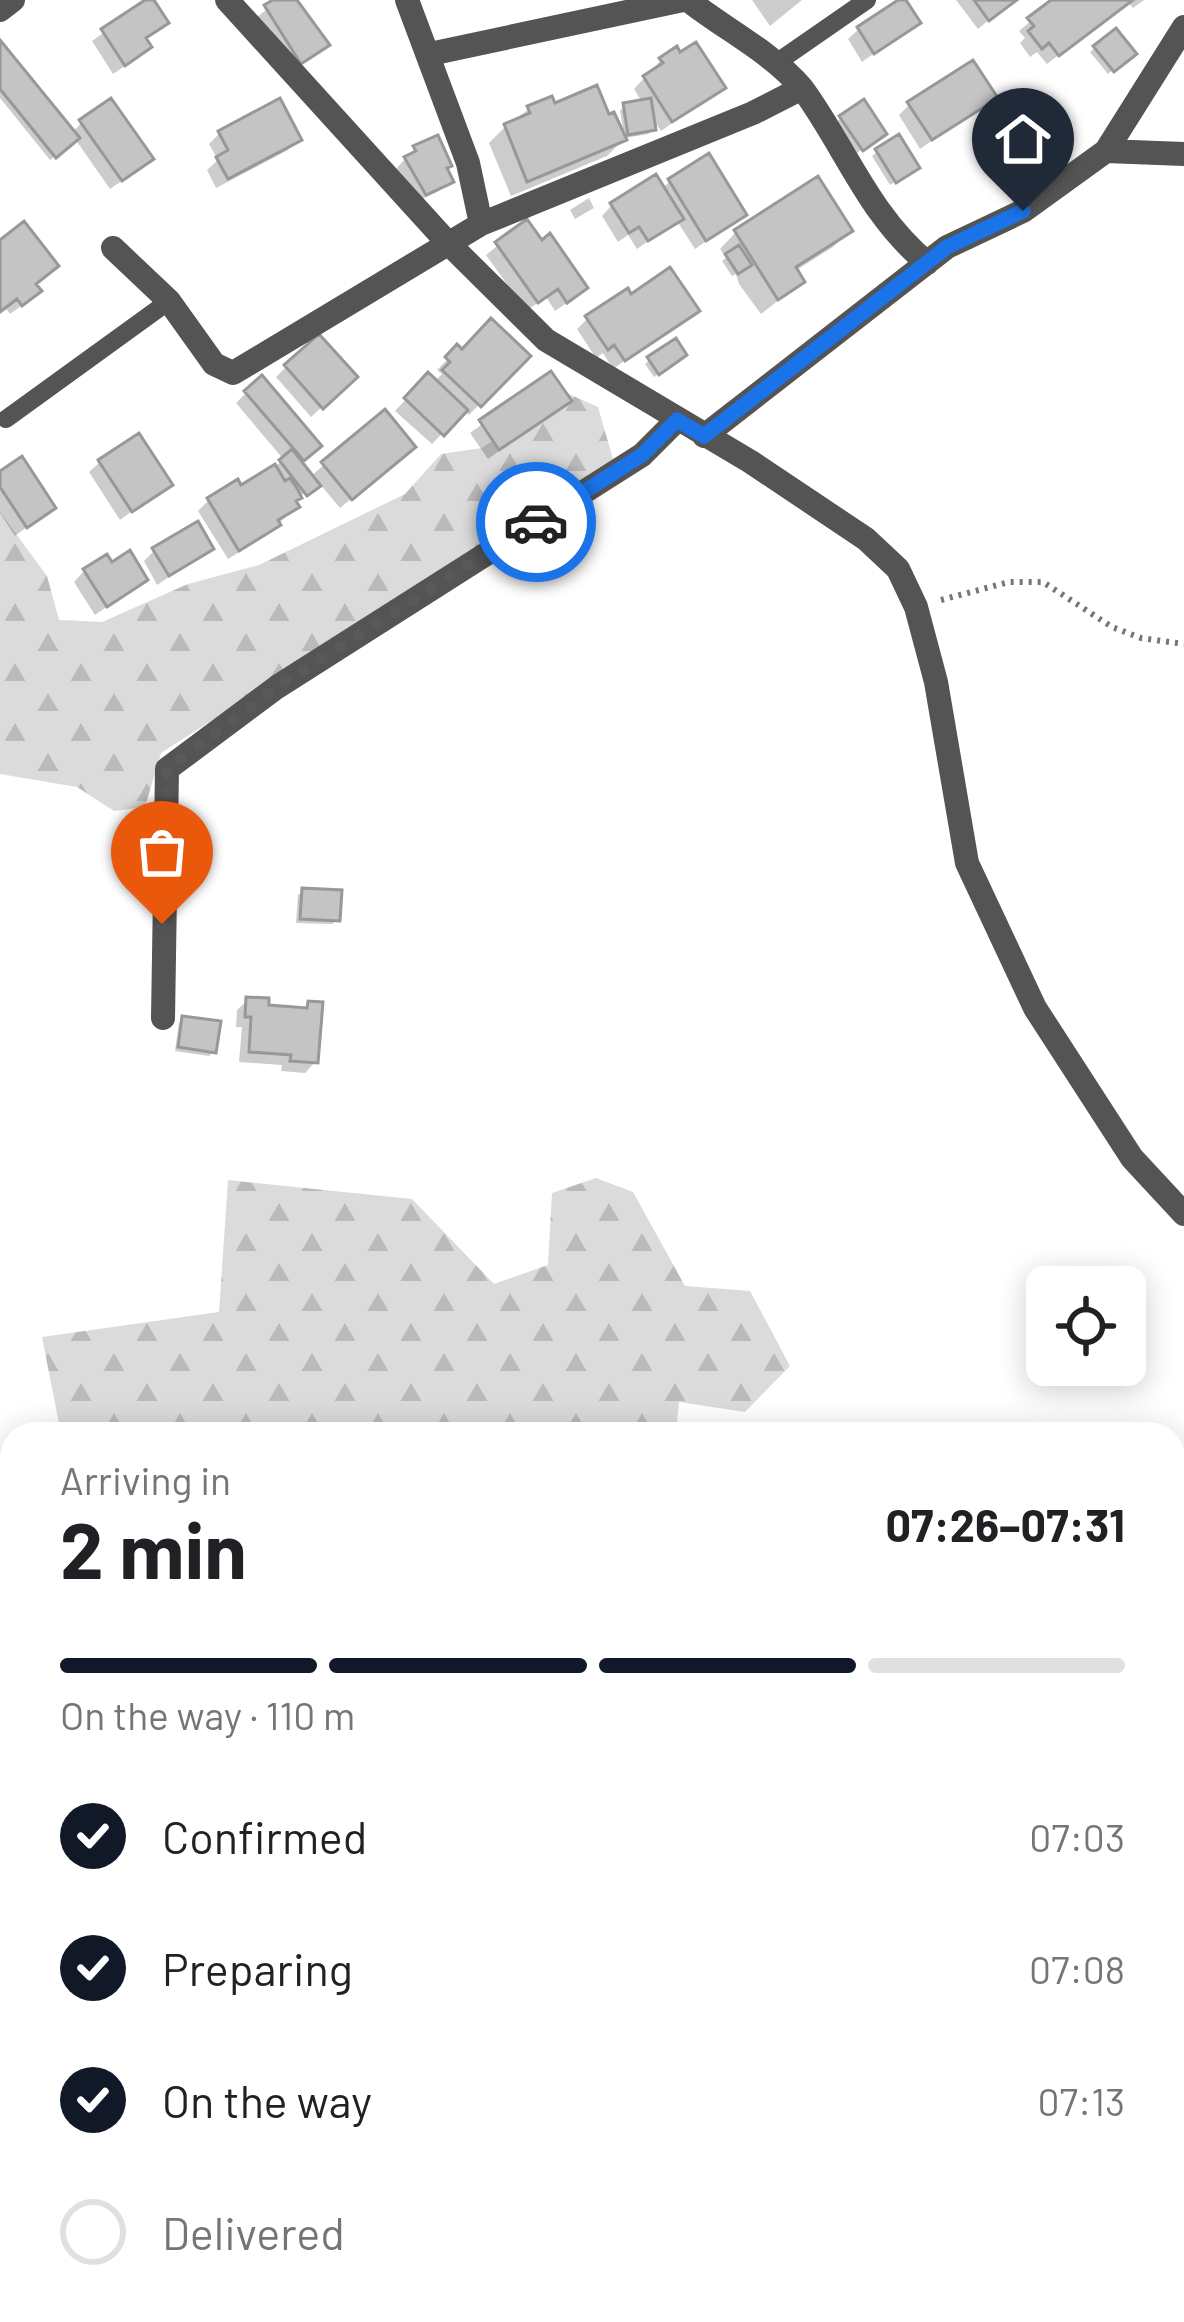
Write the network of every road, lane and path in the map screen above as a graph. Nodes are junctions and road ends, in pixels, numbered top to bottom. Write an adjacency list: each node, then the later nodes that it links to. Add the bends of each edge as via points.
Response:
1 (13, 0): 6 (street)
2 (407, 0): 8 (street)
3 (685, 0): 8 (street); 9 (street)
4 (867, 0): 9 (lane)
5 (241, 4): 14 (street)
6 (0, 10)
7 (1184, 27): 11 (street)
8 (430, 54): 13 (street)
9 (779, 62): 10 (street)
10 (802, 88): 13 (street); 16 (street, via 878,212)
11 (1106, 151): 12 (street); 16 (street, via 1023,211)
12 (1184, 154)
13 (481, 224): 14 (street)
14 (447, 242): 17 (street, via 233,374 214,364); 19 (street, via 546,340)
15 (113, 248): 17 (street)
16 (927, 263): 20 (street)
17 (170, 301): 18 (lane)
18 (6, 418)
19 (677, 420): 20 (street); 23 (street, via 642,455 277,687 167,769)
20 (704, 436): 21 (street, via 866,539 898,569)
21 (916, 607): 22 (path, via 1009,582 1042,582 1112,627); 24 (street, via 967,863 1035,1008 1132,1158)
22 (1184, 644)
23 (163, 1018)
24 (1184, 1214)

